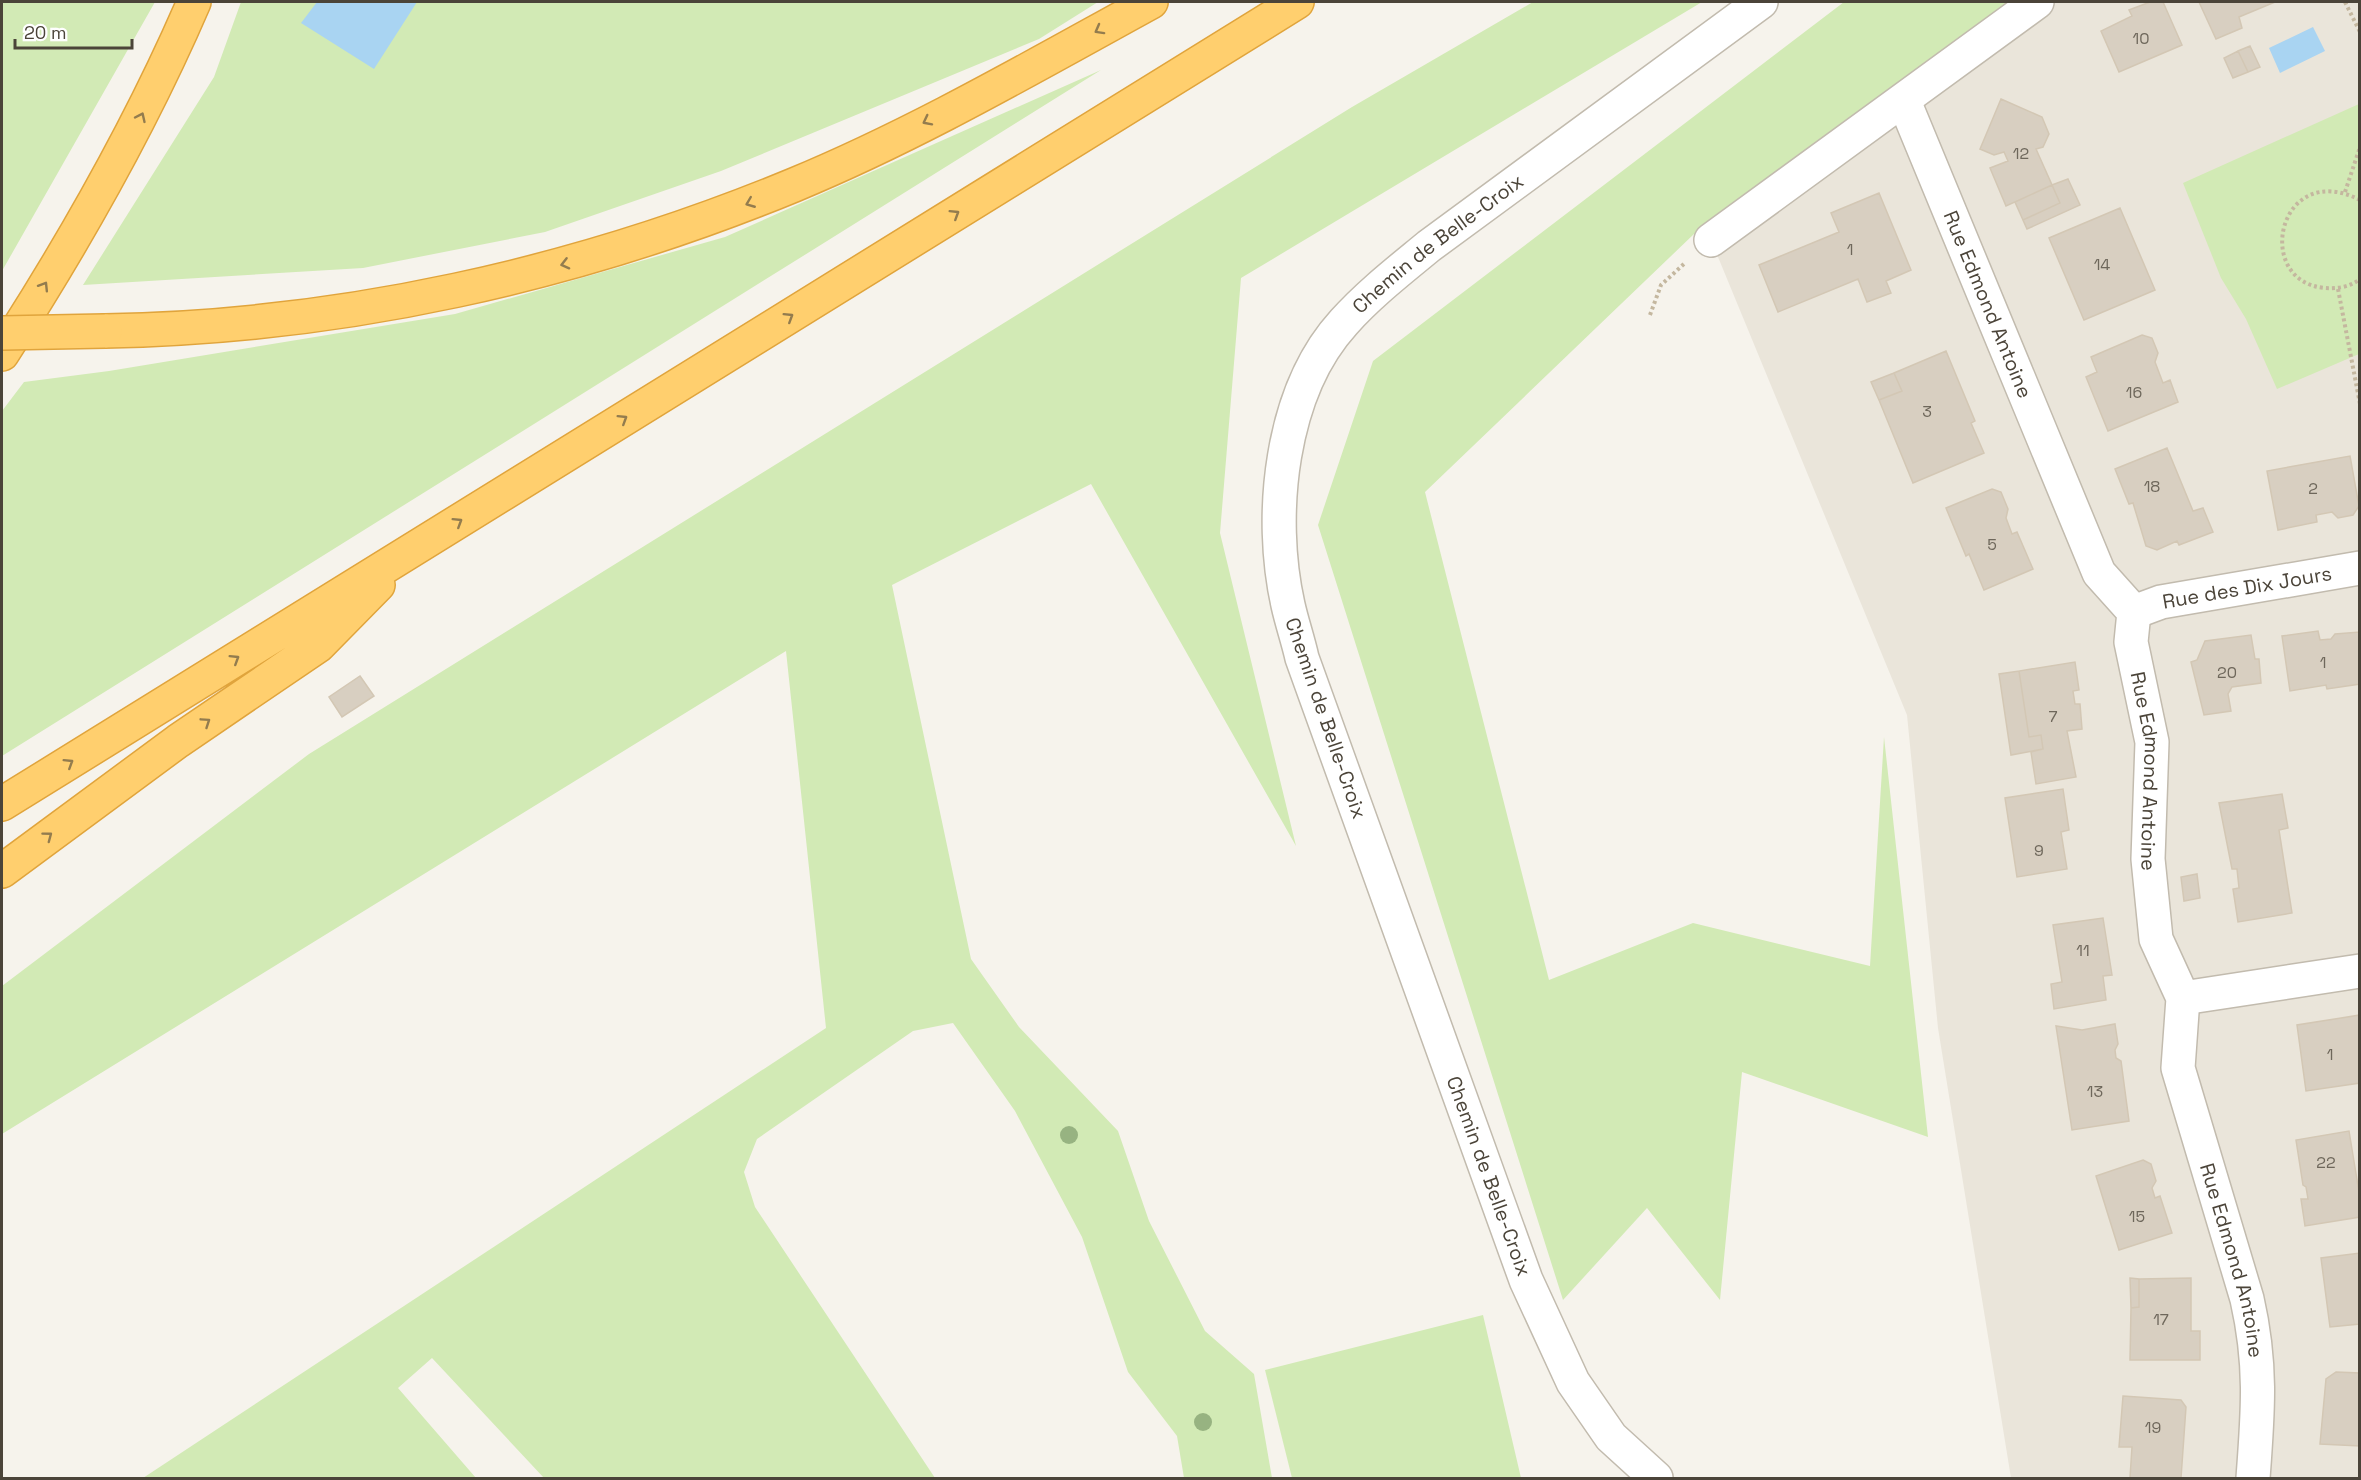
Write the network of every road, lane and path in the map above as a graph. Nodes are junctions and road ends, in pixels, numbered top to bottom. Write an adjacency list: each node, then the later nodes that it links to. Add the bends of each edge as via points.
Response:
1 (194, 2): 17 (highway, one-way to 1, via 82,225)
2 (1151, 2): 16 (highway, one-way to 16, bridge, via 999,84 797,184 708,219 582,260 436,294 266,322 179,329)
3 (1297, 2): 19 (highway, one-way to 3)
4 (1761, 2): 26 (street, Chemin de Belle-Croix, via 1429,246 1342,324 1301,394 1280,491 1280,554 1287,604 1302,658 1526,1280 1573,1382 1611,1437)
5 (2037, 2): 8 (street)
6 (2345, 2): 7 (path)
7 (2360, 32)
8 (1904, 101): 12 (street); 21 (street, Rue Edmond Antoine, via 2099,573)
9 (2360, 147): 10 (path)
10 (2344, 192): 11 (path); 14 (path, via 2326,190 2309,194 2284,221 2280,239 2285,260 2298,277 2316,287)
11 (2360, 200)
12 (1711, 240): 15 (path, via 1661,285)
13 (2360, 279): 14 (path)
14 (2338, 289): 18 (path)
15 (1650, 315)
16 (2, 333)
17 (2, 354)
18 (2360, 404)
19 (408, 553): 22 (highway, one-way to 19); 23 (highway, one-way to 19, via 178,741 320,645)
20 (2360, 568): 21 (street, Rue des Dix Jours, via 2161,602)
21 (2134, 612): 25 (street, Rue Edmond Antoine, via 2131,642 2152,742 2148,859 2156,939)
22 (2, 804)
23 (2, 871)
24 (2360, 971): 25 (street)
25 (2182, 998): 27 (street, Rue Edmond Antoine, via 2178,1068 2256,1338 2259,1391)
26 (1656, 1479)
27 (2253, 1479)

